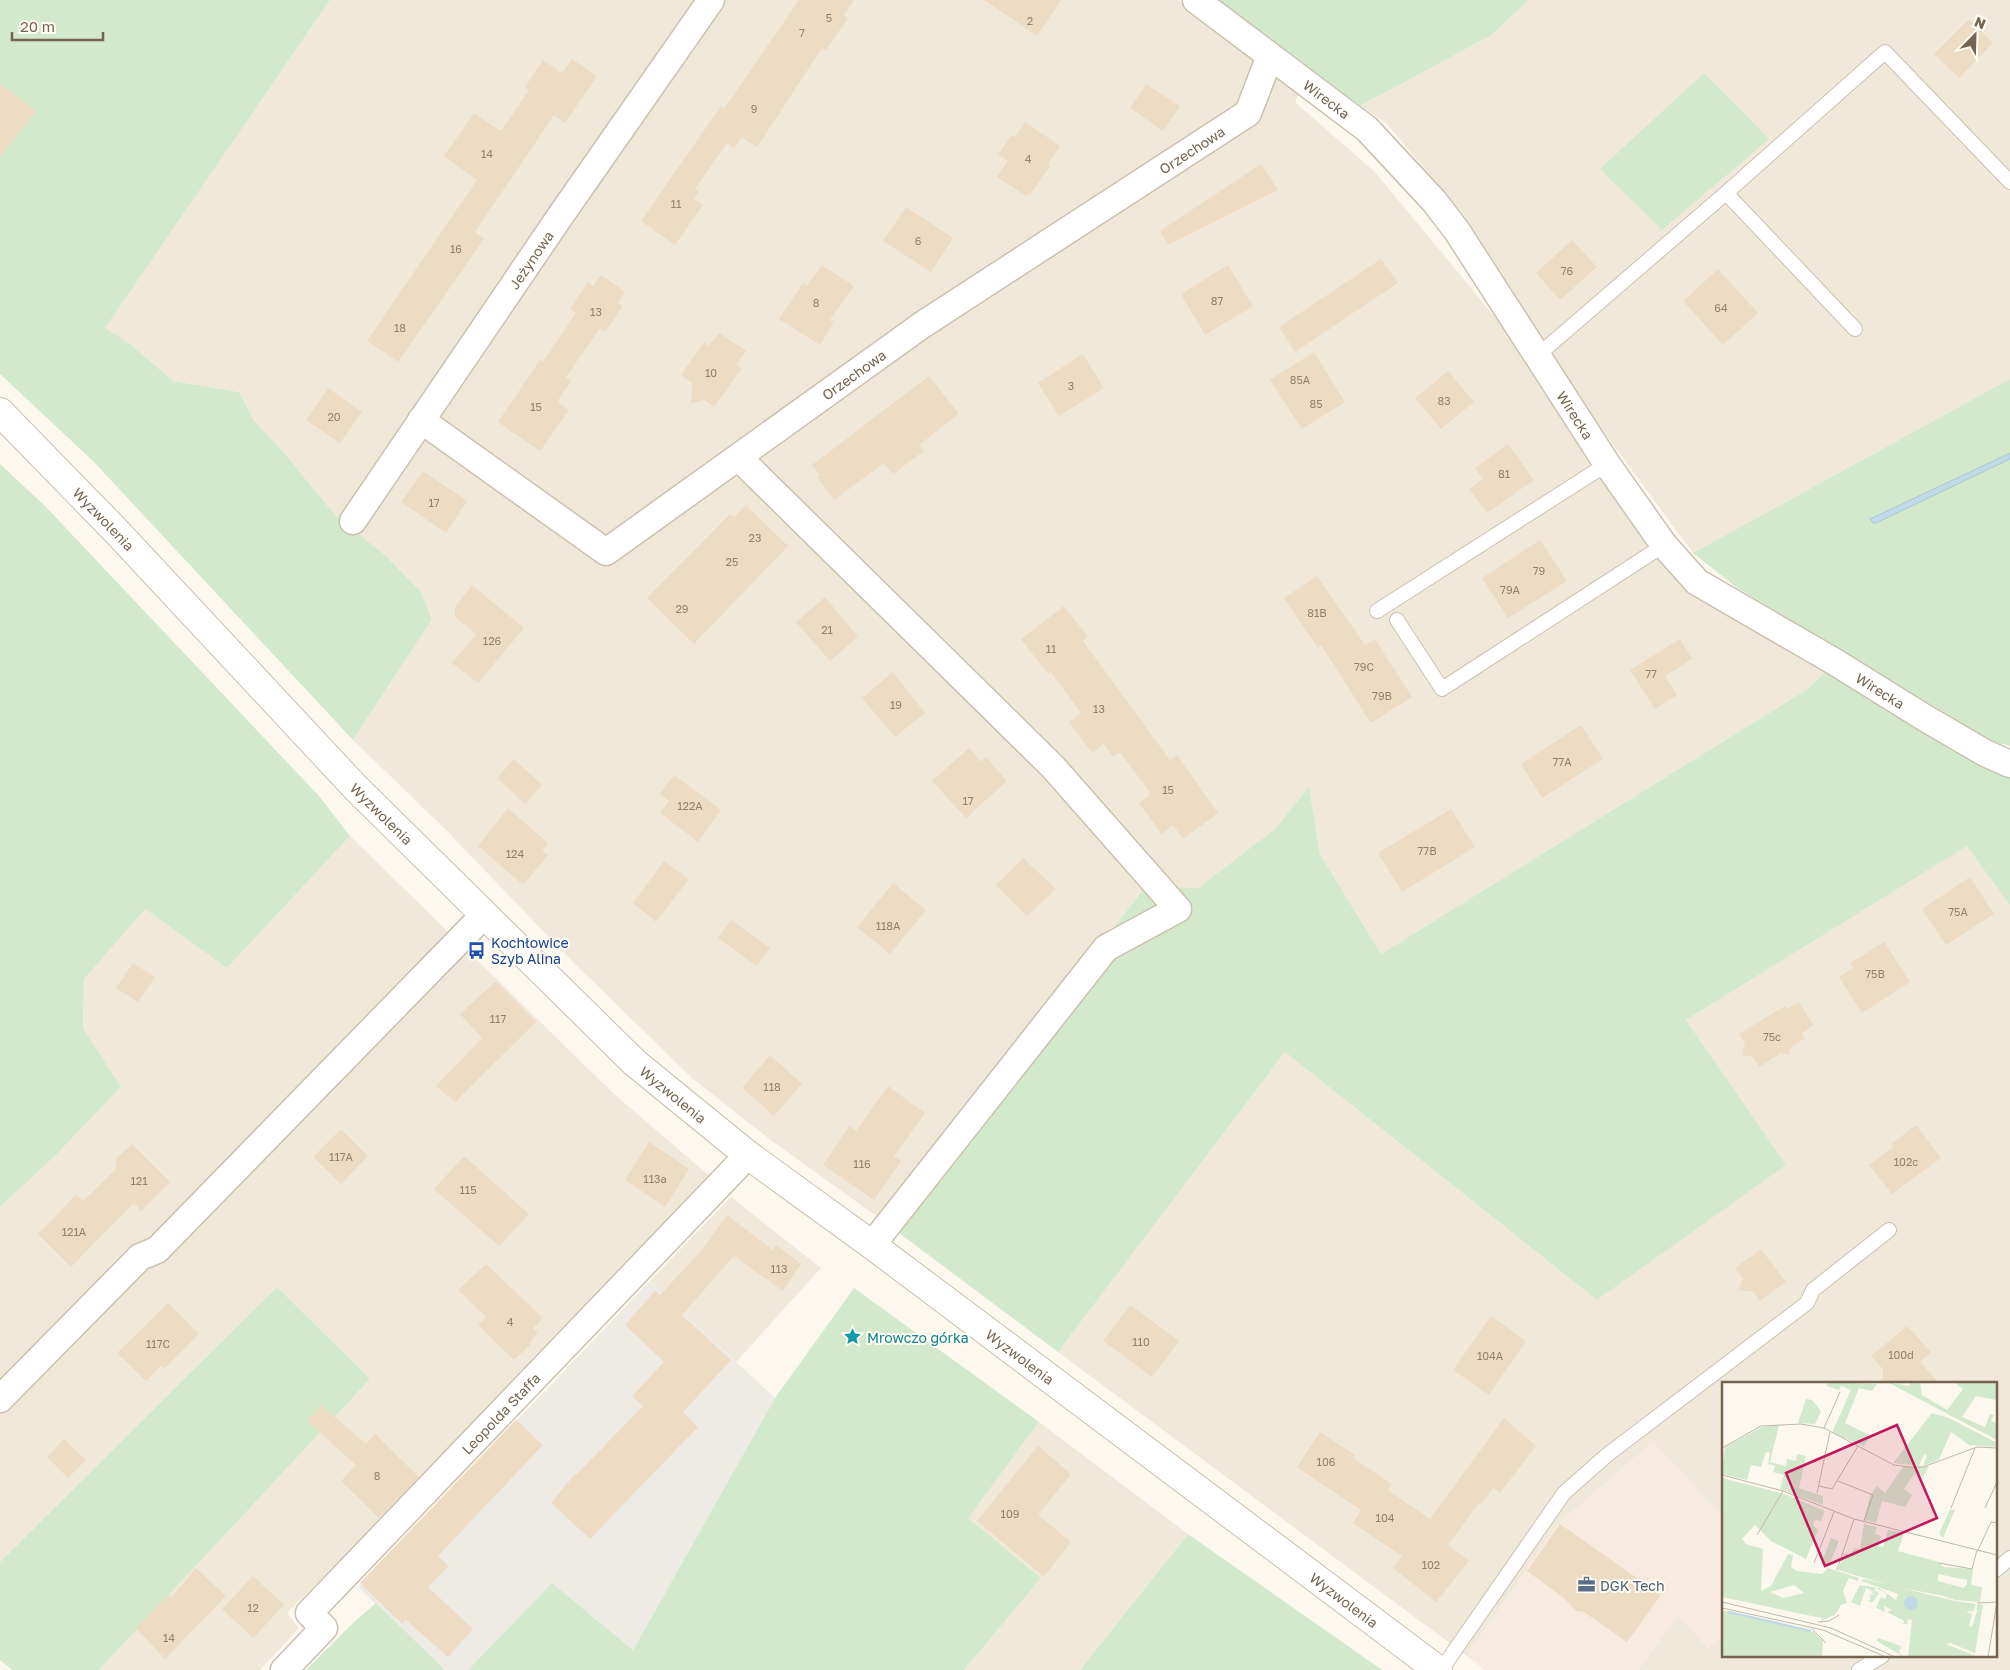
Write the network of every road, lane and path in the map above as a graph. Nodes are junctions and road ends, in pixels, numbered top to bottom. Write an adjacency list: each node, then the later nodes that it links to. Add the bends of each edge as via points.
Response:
1 (711, 0): 9 (street, Jeżynowa)
2 (1196, 0): 3 (street, Wirecka)
3 (1270, 56): 7 (street, Wirecka, via 1367,129 1434,201 1457,231); 10 (street, Orzechowa, via 1248,113 922,325)
4 (2010, 182): 5 (lane, via 1884,52)
5 (1726, 193): 6 (lane); 7 (lane)
6 (1855, 329)
7 (1537, 356): 11 (street, Wirecka)
8 (0, 412): 17 (street, Wyzwolenia, via 355,787)
9 (420, 420): 10 (street, Orzechowa, via 606,552); 12 (street, Jeżynowa)
10 (740, 458): 20 (street, via 1053,767 1178,909 1106,948)
11 (1607, 464): 13 (street, Wirecka); 14 (lane)
12 (353, 521)
13 (1664, 545): 15 (lane, via 1442,689); 16 (street, Wirecka, via 1697,582 1985,753)
14 (1377, 611)
15 (1398, 620)
16 (2010, 764)
17 (484, 915): 18 (street, Wyzwolenia, via 636,1063); 21 (street, via 157,1250 140,1257)
18 (748, 1155): 20 (street, Wyzwolenia); 25 (street, Leopolda Staffa, via 309,1613 324,1628)
19 (1889, 1230): 26 (lane, via 1813,1290 1807,1302 1607,1456 1564,1493)
20 (872, 1246): 26 (street, Wyzwolenia)
21 (0, 1399)
22 (2010, 1558): 23 (lane)
23 (1998, 1568)
24 (1879, 1658): 27 (lane)
25 (284, 1670)
26 (1440, 1670)
27 (1860, 1670)

